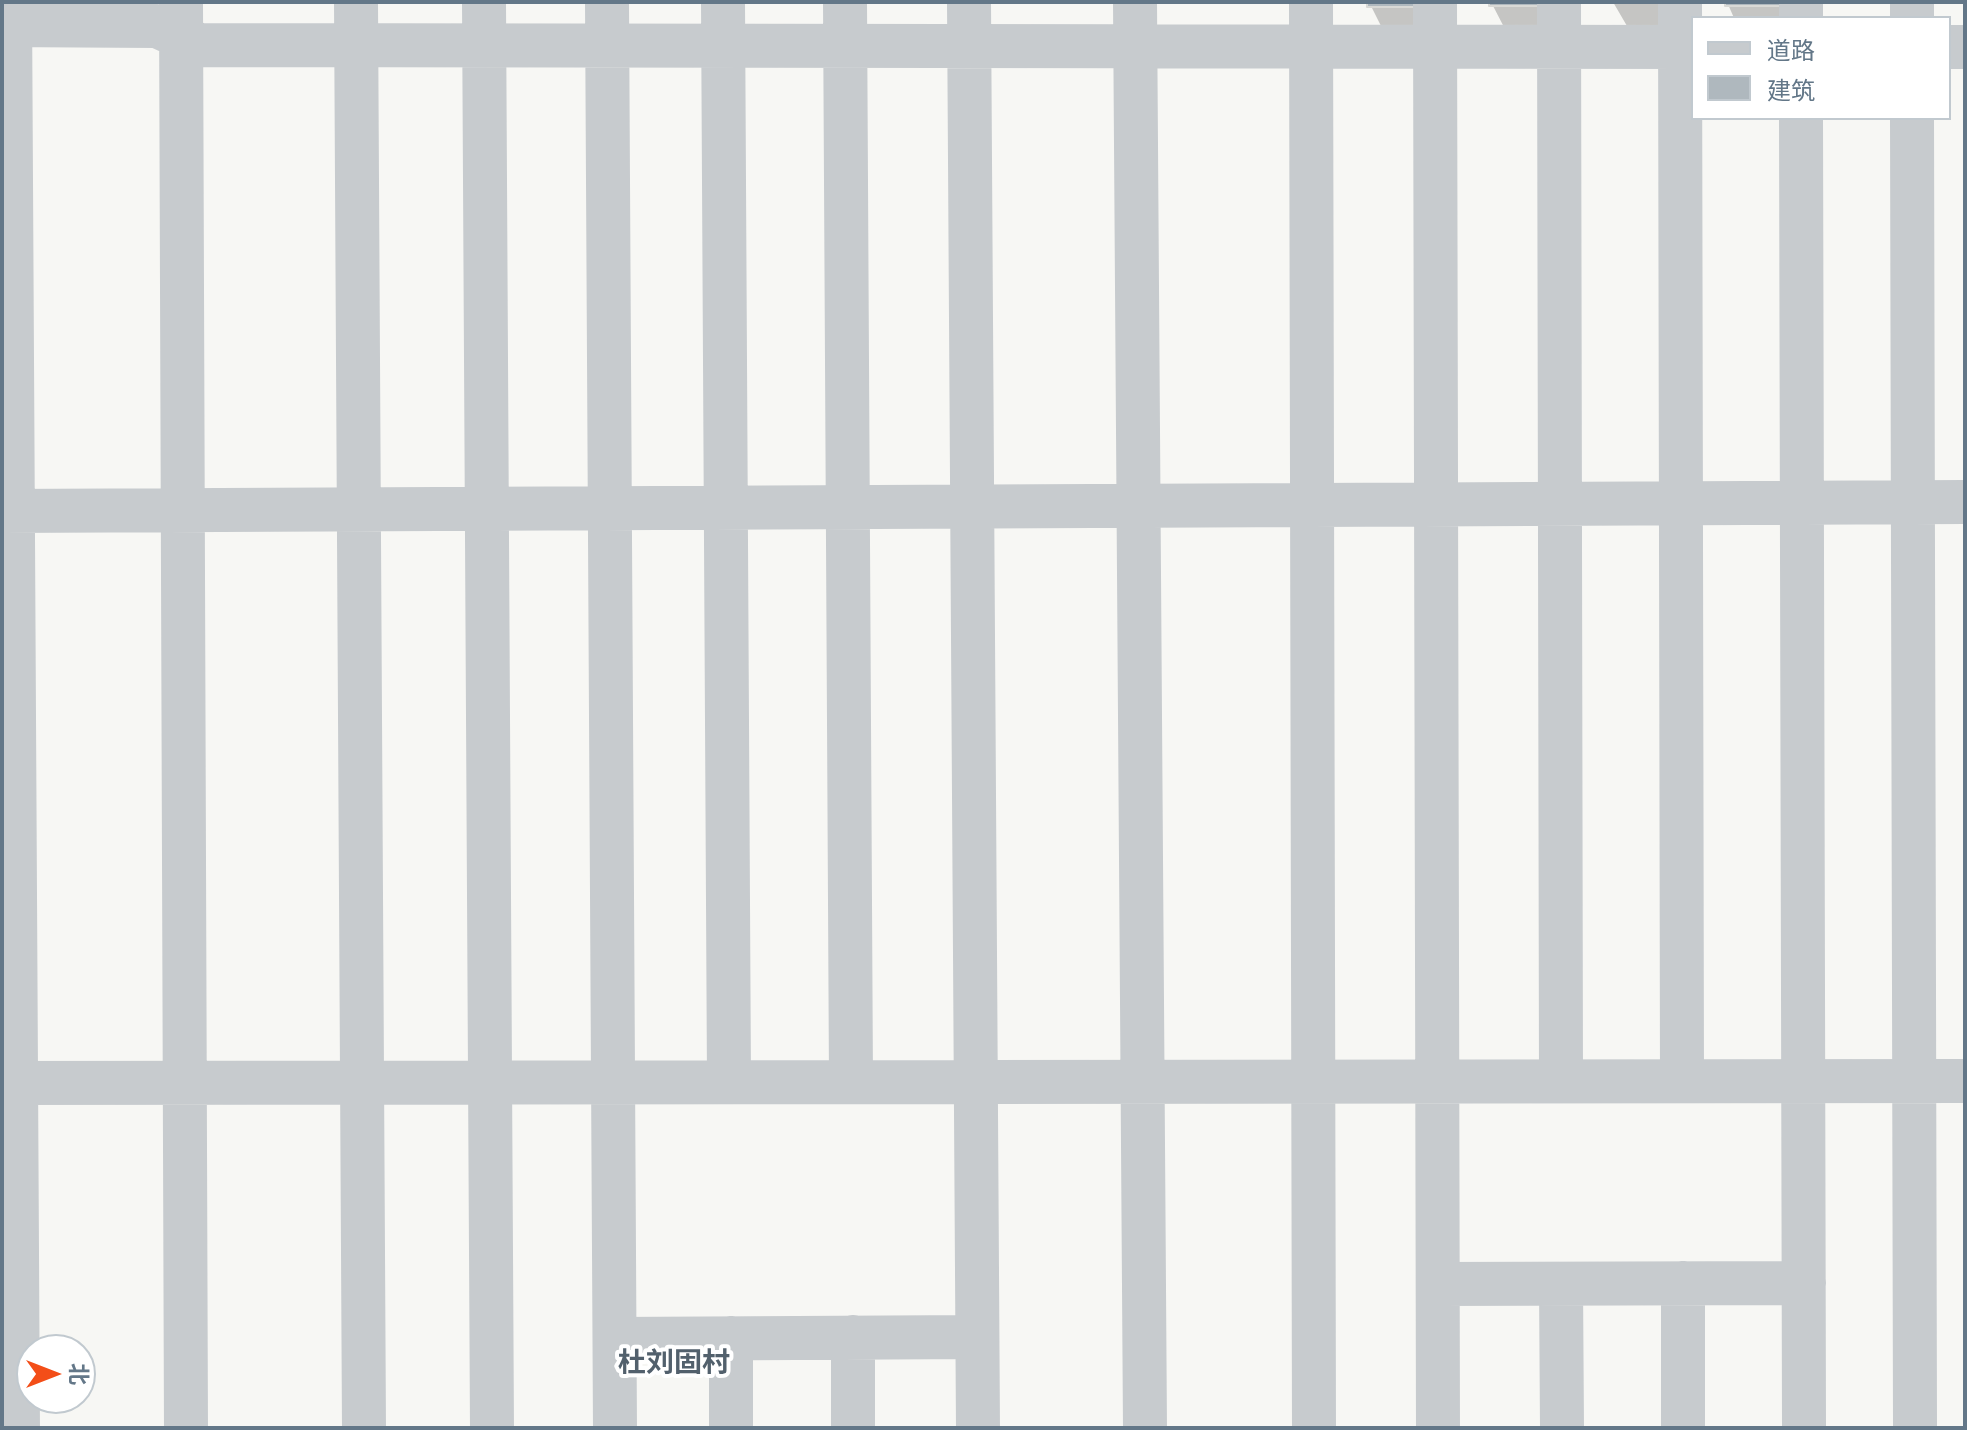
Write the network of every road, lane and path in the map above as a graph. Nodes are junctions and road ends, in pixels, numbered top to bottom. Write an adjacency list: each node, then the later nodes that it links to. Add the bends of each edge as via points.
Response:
1 (356, 2): 14 (street)
2 (484, 2): 15 (street)
3 (607, 2): 16 (street)
4 (723, 2): 17 (street)
5 (845, 2): 18 (street)
6 (969, 2): 19 (street)
7 (1135, 2): 20 (street)
8 (1311, 2): 21 (street)
9 (1435, 2): 22 (street)
10 (1559, 2): 23 (street)
11 (1680, 2): 24 (street)
12 (7, 17): 13 (street, via 157,26); 42 (street)
13 (181, 19): 14 (street, via 199,45); 40 (street)
14 (356, 45): 15 (street); 41 (street)
15 (484, 45): 16 (street); 39 (street)
16 (607, 45): 17 (street); 37 (street)
17 (723, 46): 18 (street); 38 (street)
18 (845, 46): 19 (street); 35 (street)
19 (969, 46): 20 (street); 36 (street)
20 (1135, 46): 21 (street); 34 (street)
21 (1311, 46): 22 (street); 33 (street)
22 (1435, 46): 23 (street); 31 (street)
23 (1559, 46): 24 (street); 32 (street)
24 (1686, 47): 29 (street)
25 (1801, 120): 30 (street)
26 (1912, 120): 27 (street)
27 (1913, 502): 28 (street); 30 (street); 48 (street)
28 (1965, 502)
29 (1681, 503): 30 (street); 32 (street); 46 (street)
30 (1802, 503): 47 (street)
31 (1436, 504): 32 (street); 33 (street); 44 (street)
32 (1560, 504): 45 (street)
33 (1313, 505): 34 (street); 43 (street)
34 (1138, 506): 36 (street); 55 (street)
35 (848, 507): 36 (street); 38 (street); 53 (street)
36 (972, 507): 54 (street)
37 (610, 508): 38 (street); 39 (street); 51 (street)
38 (726, 508): 52 (street)
39 (487, 509): 41 (street); 50 (street)
40 (183, 510): 41 (street); 42 (street); 57 (street)
41 (359, 510): 58 (street)
42 (7, 511): 56 (street)
43 (1314, 1081): 44 (street); 55 (street); 76 (street)
44 (1437, 1081): 45 (street); 61 (street)
45 (1561, 1081): 46 (street)
46 (1682, 1081): 47 (street)
47 (1803, 1081): 48 (street); 60 (street)
48 (1914, 1081): 49 (street); 81 (street)
49 (1965, 1081)
50 (490, 1082): 51 (street); 58 (street); 70 (street)
51 (613, 1082): 52 (street); 66 (street)
52 (729, 1082): 53 (street)
53 (851, 1082): 54 (street)
54 (975, 1082): 55 (street); 64 (street)
55 (1142, 1082): 75 (street)
56 (9, 1083): 57 (street); 67 (street)
57 (185, 1083): 58 (street); 68 (street)
58 (362, 1083): 69 (street)
59 (1683, 1283): 60 (street); 62 (street); 79 (street)
60 (1804, 1283): 80 (street)
61 (1438, 1284): 62 (street); 77 (street)
62 (1561, 1284): 78 (street)
63 (853, 1337): 64 (street); 65 (street); 73 (street)
64 (977, 1337): 74 (street)
65 (731, 1338): 66 (street); 72 (street)
66 (615, 1339): 71 (street)
67 (18, 1428)
68 (186, 1428)
69 (364, 1428)
70 (492, 1428)
71 (615, 1428)
72 (731, 1428)
73 (853, 1428)
74 (978, 1428)
75 (1145, 1428)
76 (1314, 1428)
77 (1438, 1428)
78 (1562, 1428)
79 (1683, 1428)
80 (1804, 1428)
81 (1915, 1428)

